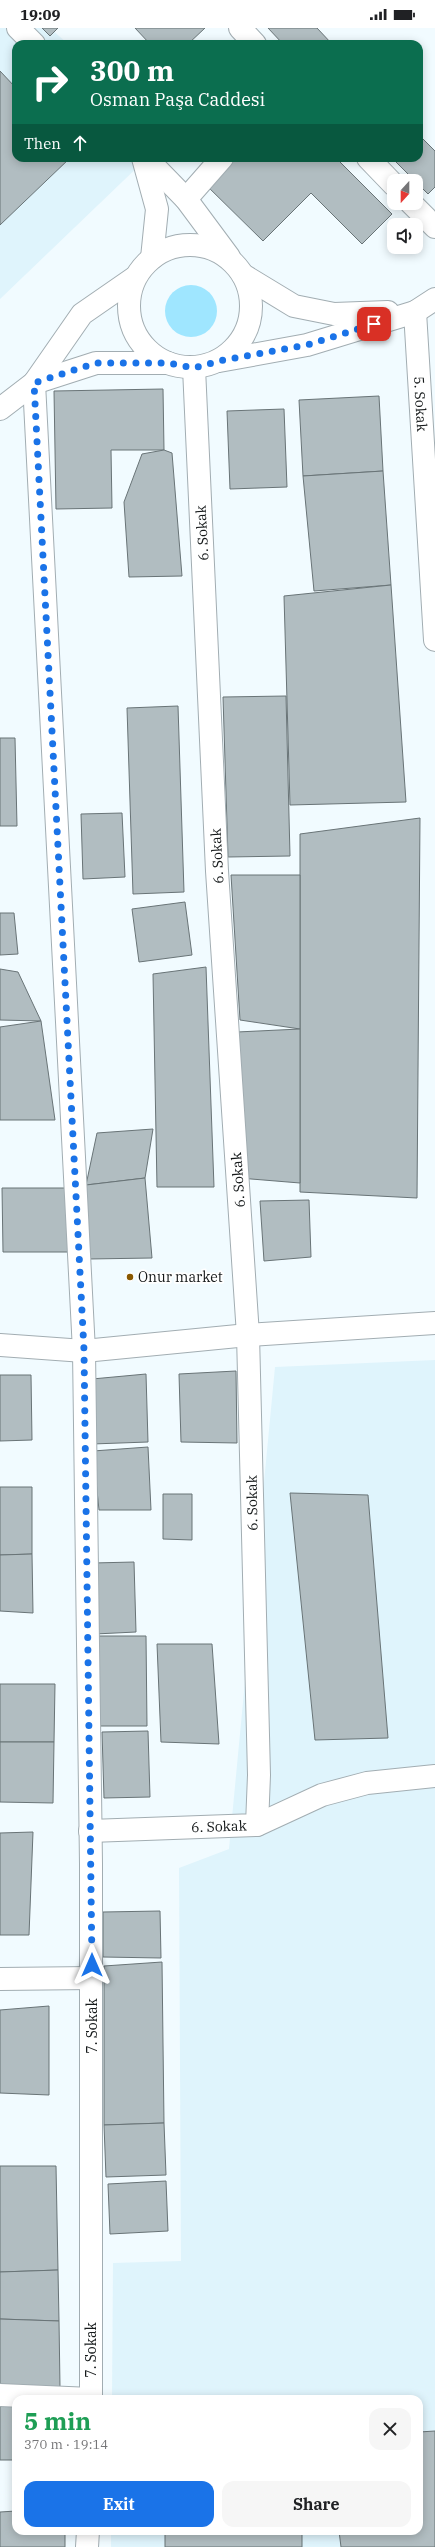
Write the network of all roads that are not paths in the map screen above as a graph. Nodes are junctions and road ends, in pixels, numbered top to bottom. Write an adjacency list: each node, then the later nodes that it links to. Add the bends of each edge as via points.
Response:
1 (18, 28): 3 (street)
2 (240, 28): 4 (street)
3 (30, 40)
4 (251, 40)
5 (145, 162): 13 (street, via 157,209)
6 (148, 162): 10 (street)
7 (218, 162): 10 (street)
8 (372, 162): 9 (street)
9 (387, 178)
10 (186, 199): 14 (street)
11 (418, 210): 12 (street)
12 (435, 228)
13 (152, 258): 14 (street, via 168,249 185,245 203,246 220,252); 15 (street)
14 (238, 269): 17 (street, via 294,306 334,314); 18 (street, via 249,290 252,306 250,323 233,351)
15 (134, 278): 19 (street, via 129,305 131,323 143,345 152,354); 21 (street, via 82,314)
16 (435, 299): 17 (street)
17 (415, 312): 18 (street, via 307,345); 23 (street, 5. Sokak)
18 (219, 361): 20 (street)
19 (168, 363): 20 (street); 21 (street, via 96,363)
20 (194, 368): 25 (street, 6. Sokak, via 218,871)
21 (34, 383): 22 (street); 27 (street, 7. Sokak)
22 (0, 409)
23 (435, 640)
24 (435, 1322): 25 (street)
25 (248, 1335): 27 (street); 29 (street, 6. Sokak, via 259,1775)
26 (0, 1346): 27 (street)
27 (84, 1350): 30 (street, 7. Sokak)
28 (435, 1776): 29 (street, via 359,1785 322,1795)
29 (257, 1825): 30 (street, 6. Sokak)
30 (90, 1831): 31 (street, 7. Sokak)
31 (92, 1978): 32 (street); 34 (street, 7. Sokak)
32 (0, 1979)
33 (0, 2395): 35 (street)
34 (91, 2395)
35 (12, 2396)
36 (88, 2535): 37 (street)
37 (88, 2547)

